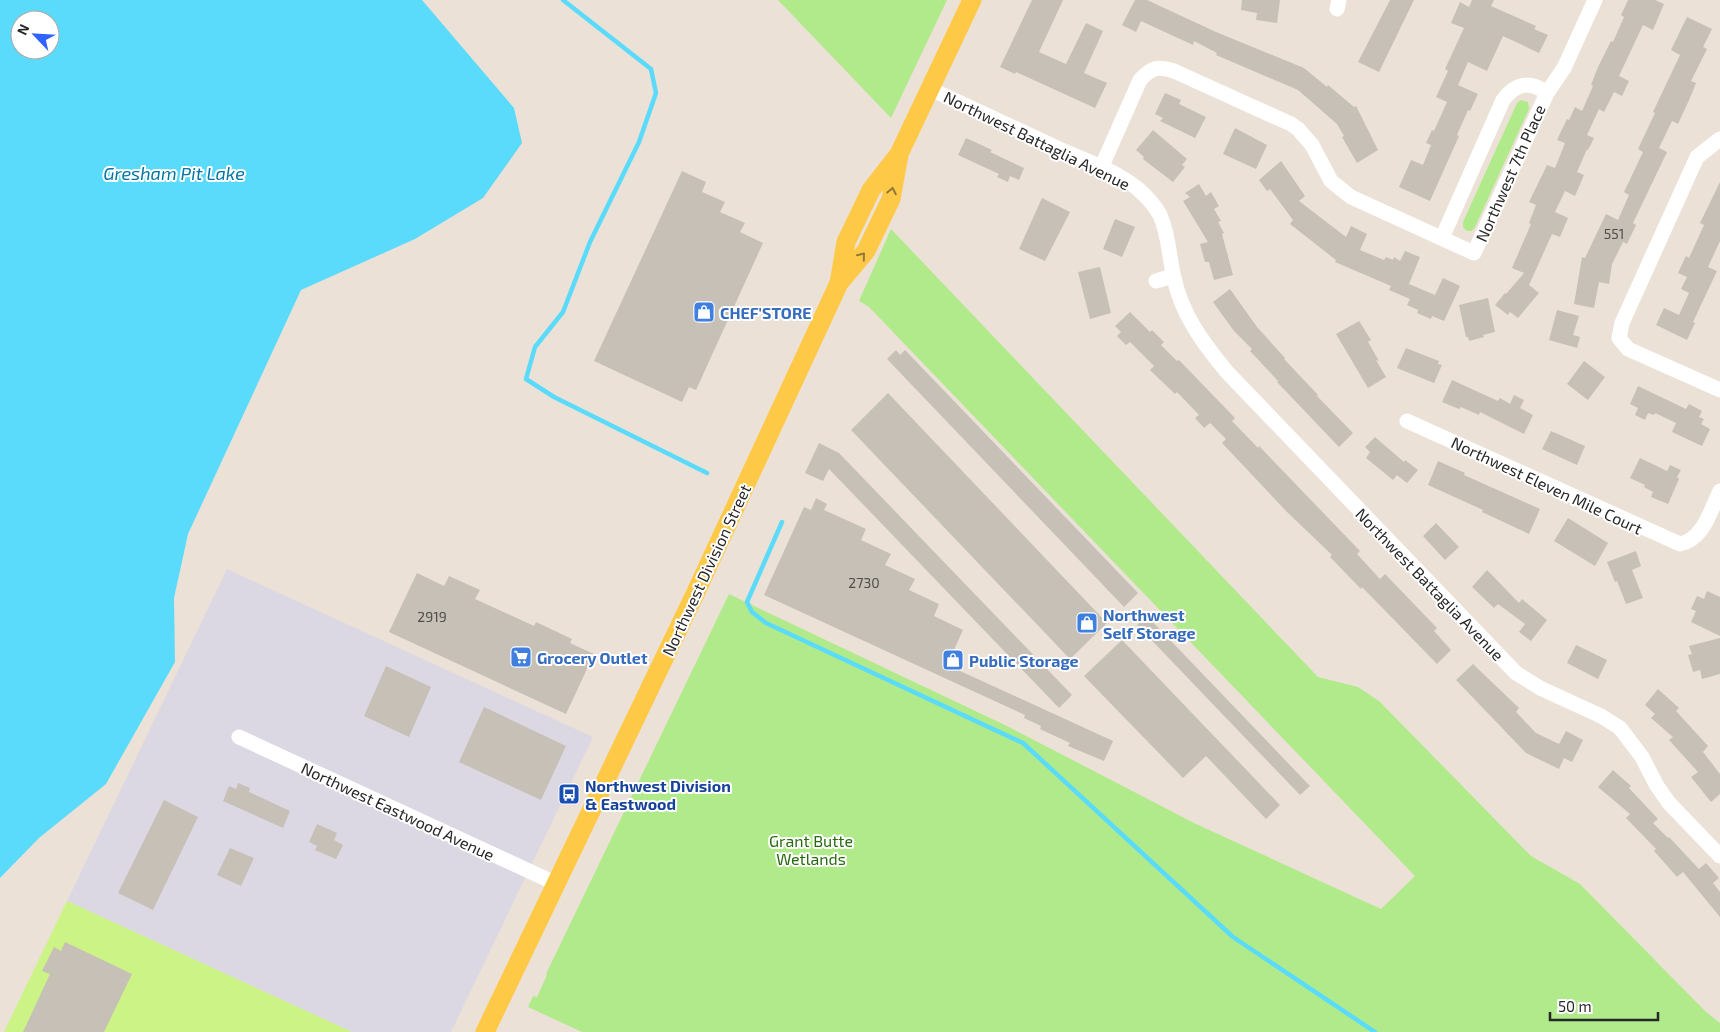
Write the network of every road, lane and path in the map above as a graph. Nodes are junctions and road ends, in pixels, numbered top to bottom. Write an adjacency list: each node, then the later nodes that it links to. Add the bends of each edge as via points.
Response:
1 (972, 0): 3 (main road, Northwest Division Street)
2 (1595, 0): 4 (street, Northwest 7th Place, via 1564,68)
3 (930, 89): 6 (street, Northwest Battaglia Avenue); 15 (main road, Northwest Division Street, via 899,154 891,199 866,251 839,283)
4 (1547, 93): 7 (street, Northwest 7th Place, via 1537,86 1522,84 1503,100); 7 (street, Northwest 7th Place, via 1474,253)
5 (1720, 139): 10 (street, via 1697,157 1622,323 1619,338 1628,349)
6 (1101, 168): 7 (street, via 1140,80 1148,72 1164,68 1291,124 1312,145 1331,181 1350,198); 8 (street, Northwest Battaglia Avenue, via 1137,189 1159,214 1167,234)
7 (1442, 238)
8 (1173, 276): 9 (street); 14 (street, Northwest Battaglia Avenue, via 1179,299 1190,321 1227,372 1516,673 1620,728 1642,757 1669,803)
9 (1156, 281)
10 (1720, 390)
11 (1407, 421): 12 (street, Northwest Eleven Mile Court, via 1680,544 1696,537)
12 (1720, 491)
13 (238, 737): 15 (street, Northwest Eastwood Avenue)
14 (1720, 856)
15 (557, 884): 16 (main road, Northwest Division Street)
16 (486, 1032)

